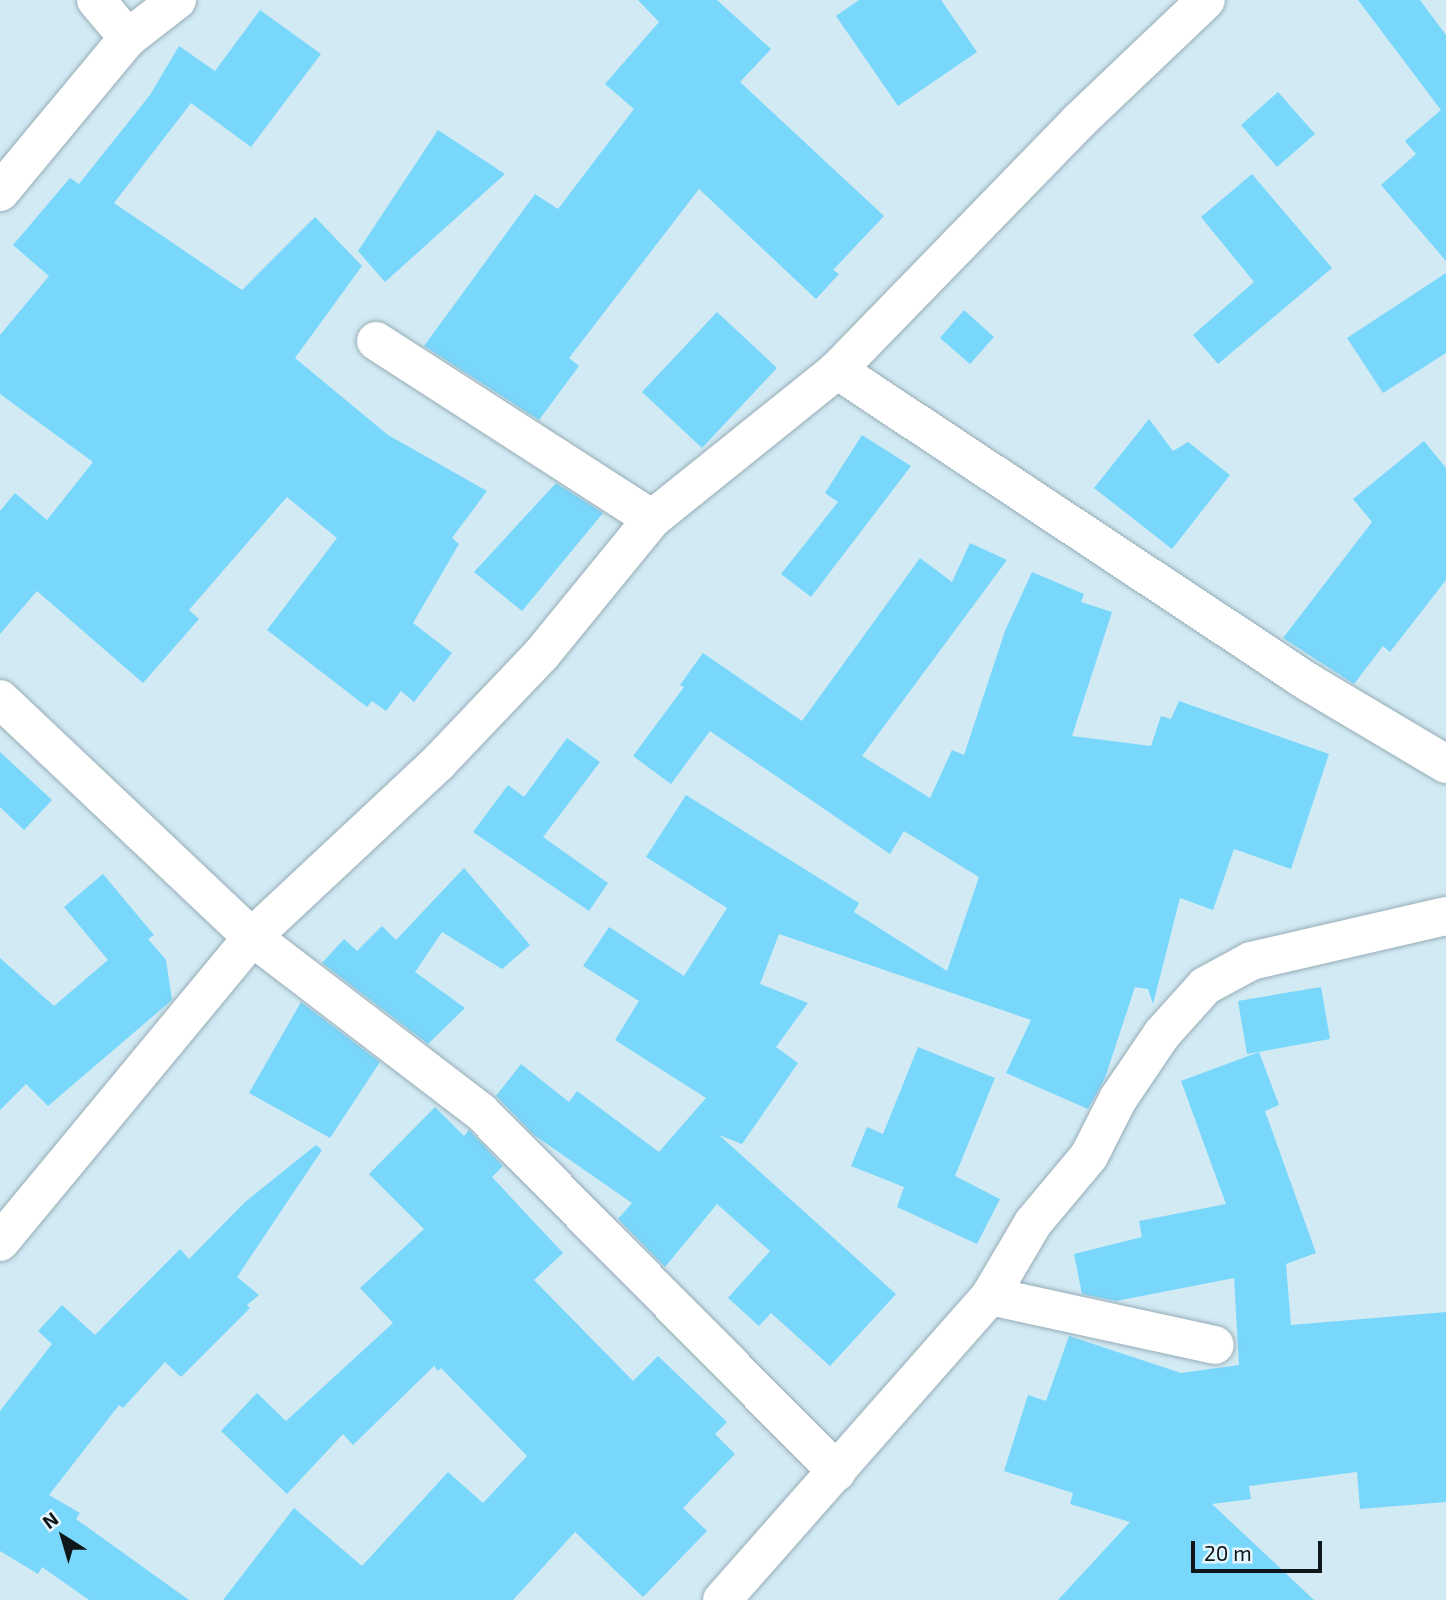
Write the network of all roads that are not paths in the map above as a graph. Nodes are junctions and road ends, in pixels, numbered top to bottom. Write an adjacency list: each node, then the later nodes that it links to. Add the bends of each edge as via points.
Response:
1 (96, 0): 4 (street)
2 (177, 0): 4 (street)
3 (1206, 0): 7 (street, via 1079,121)
4 (128, 38): 5 (street)
5 (0, 191)
6 (376, 341): 8 (street)
7 (837, 370): 8 (street); 10 (street, via 1308,682)
8 (652, 519): 12 (street, via 532,665 438,763)
9 (0, 699): 12 (street)
10 (1446, 764)
11 (1446, 916): 14 (street, via 1251,961 1205,986 1162,1034 1118,1099 1088,1156 1033,1223)
12 (252, 937): 13 (street); 16 (street, via 481,1112)
13 (0, 1242)
14 (990, 1296): 15 (street); 16 (street)
15 (1215, 1345)
16 (837, 1472): 17 (street)
17 (722, 1600)

